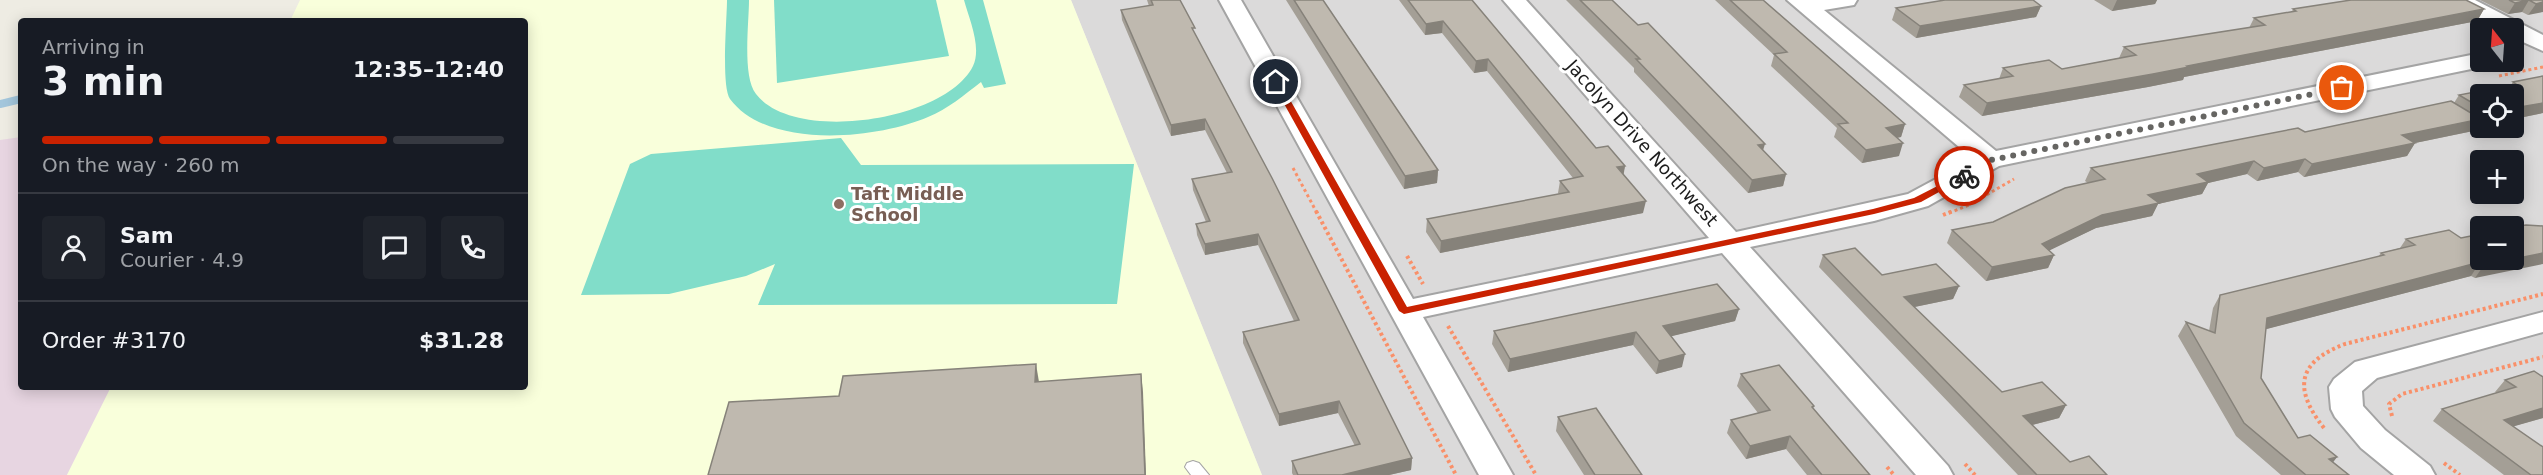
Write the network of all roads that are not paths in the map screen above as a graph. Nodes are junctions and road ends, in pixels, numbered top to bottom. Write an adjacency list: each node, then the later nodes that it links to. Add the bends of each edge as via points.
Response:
1 (1230, 0): 13 (street)
2 (1514, 0): 12 (street, Jacolyn Drive Northwest)
3 (1846, 0): 5 (street)
4 (2457, 0): 6 (street)
5 (1802, 3): 11 (street)
6 (2492, 18)
7 (2524, 35): 8 (street)
8 (2543, 46): 9 (street)
9 (2524, 51)
10 (2470, 72): 11 (street)
11 (1991, 160): 12 (street, via 1918,200)
12 (1729, 241): 13 (street); 17 (street, Jacolyn Drive Northwest)
13 (1404, 311): 16 (street)
14 (2543, 322): 15 (street, via 2366,370 2345,387 2347,409 2373,439)
15 (2430, 468)
16 (1496, 475)
17 (1936, 475)

